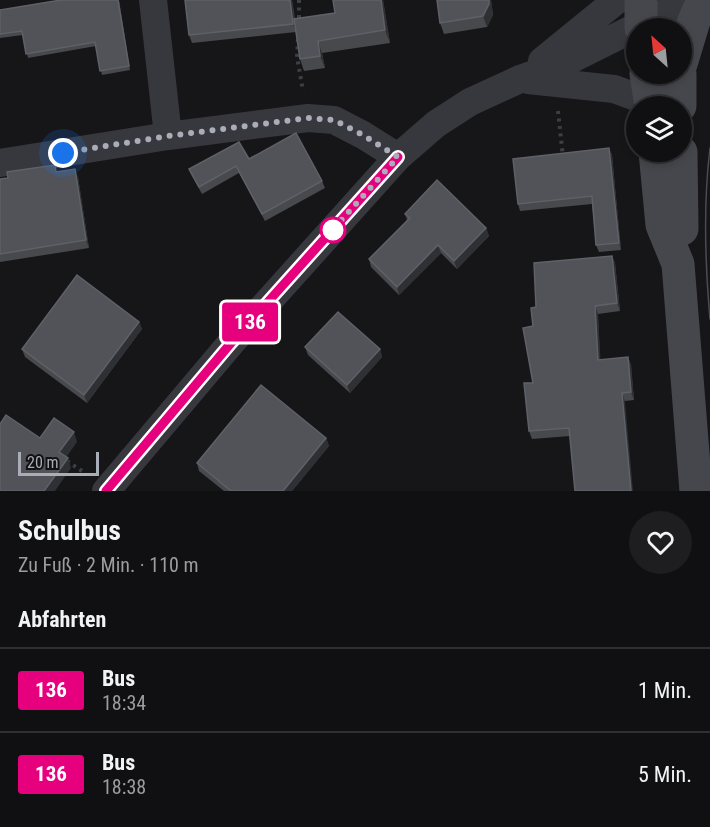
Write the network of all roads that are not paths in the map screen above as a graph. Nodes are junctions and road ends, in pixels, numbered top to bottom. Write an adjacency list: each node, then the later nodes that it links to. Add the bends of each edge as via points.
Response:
1 (153, 0): 10 (street)
2 (617, 0): 6 (street)
3 (703, 0): 5 (main road)
4 (659, 13): 6 (street, via 560,64)
5 (692, 25)
6 (519, 79): 8 (street); 11 (street, via 470,102 436,124)
7 (670, 84): 9 (main road)
8 (652, 96)
9 (658, 96)
10 (168, 136): 11 (street, via 308,118 334,120); 14 (street)
11 (398, 157): 16 (street, via 231,343)
12 (656, 162): 15 (main road, via 663,225)
13 (681, 162): 15 (main road, via 683,224)
14 (0, 163)
15 (678, 264): 17 (main road)
16 (107, 490)
17 (696, 491)

